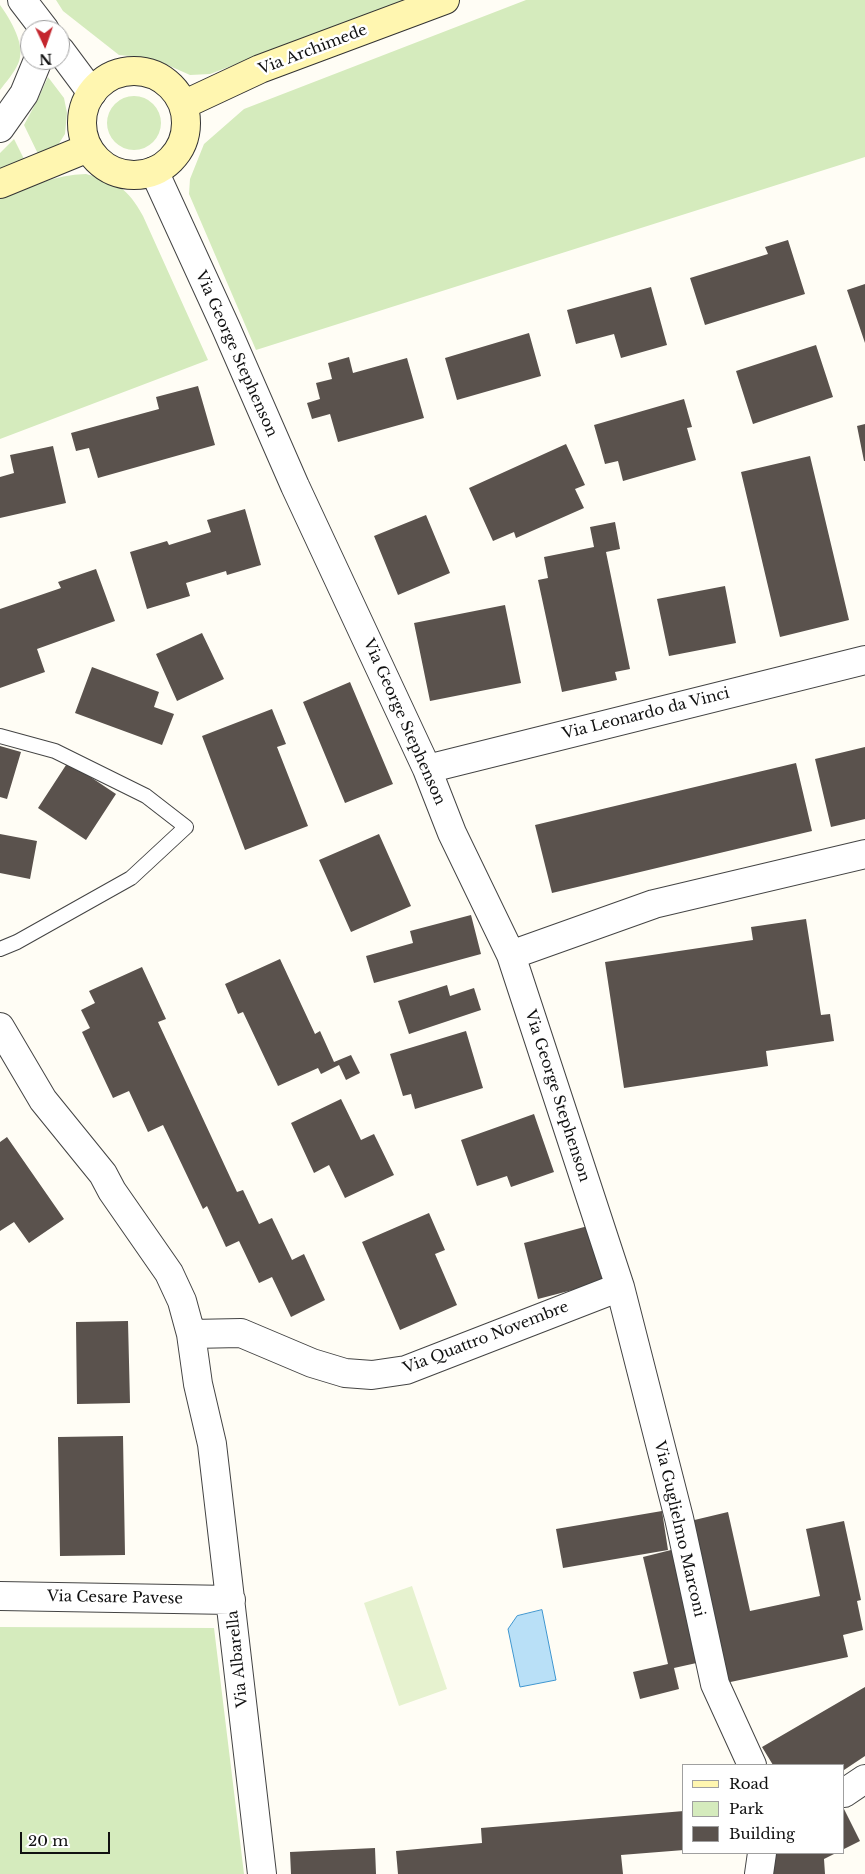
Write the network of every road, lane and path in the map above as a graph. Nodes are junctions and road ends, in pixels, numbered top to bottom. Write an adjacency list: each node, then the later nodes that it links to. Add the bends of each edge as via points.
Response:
1 (22, 0): 3 (street)
2 (445, 0): 7 (street, Via Archimede, via 260,69)
3 (37, 20)
4 (70, 63): 6 (street)
5 (34, 70): 8 (street, via 24,94)
6 (92, 92): 7 (street, via 103,81 118,74 133,71 149,73 164,80); 9 (street, via 82,119)
7 (183, 105): 10 (street, via 186,121 178,151 168,163)
8 (0, 128)
9 (88, 148): 10 (street, via 97,160 124,174); 11 (street)
10 (154, 171): 14 (street, Via George Stephenson, via 295,486)
11 (0, 184)
12 (865, 660): 14 (street, Via Leonardo da Vinci)
13 (0, 736): 16 (lane, via 55,751 146,796 186,827 131,878)
14 (427, 769): 17 (street, Via George Stephenson, via 452,833)
15 (865, 854): 17 (street, via 654,904)
16 (0, 950)
17 (511, 955): 19 (street, Via George Stephenson)
18 (0, 1027): 20 (street, via 44,1100 103,1174 133,1199 182,1267 197,1298)
19 (620, 1287): 20 (street, Via Quattro Novembre, via 406,1370 372,1375 346,1373 312,1363 241,1333); 23 (street, Via Guglielmo Marconi, via 679,1518 715,1684)
20 (199, 1334): 22 (street, Via Albarella, via 212,1382 212,1444)
21 (0, 1596): 22 (street, Via Cesare Pavese)
22 (231, 1600): 26 (street, Via Albarella)
23 (752, 1764)
24 (865, 1779): 25 (street)
25 (845, 1792)
26 (262, 1874)

